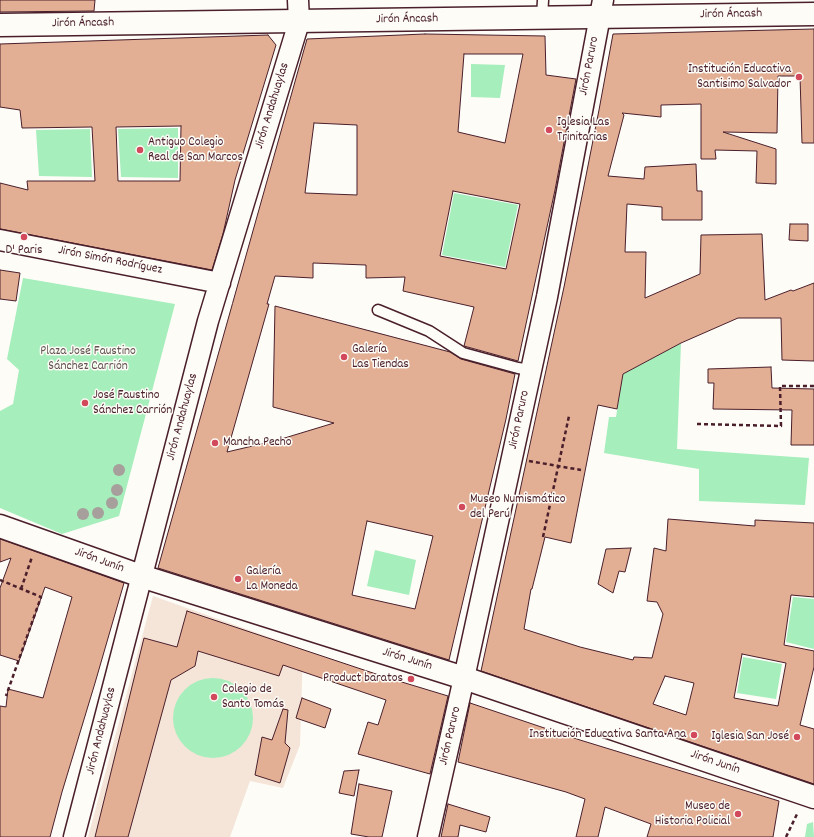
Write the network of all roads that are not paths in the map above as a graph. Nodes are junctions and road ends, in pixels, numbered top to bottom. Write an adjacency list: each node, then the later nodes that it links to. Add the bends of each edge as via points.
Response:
1 (298, 0): 5 (street, Jirón Andahuaylas)
2 (543, 9): 3 (street, Jirón Áncash); 5 (street, Jirón Áncash)
3 (601, 9): 4 (street, Jirón Áncash); 10 (street, Jirón Paruro)
4 (814, 14)
5 (299, 22): 6 (street, Jirón Áncash); 8 (street, Jirón Andahuaylas)
6 (0, 24)
7 (0, 240): 8 (street, Jirón Simón Rodríguez)
8 (220, 283): 12 (street, Jirón Andahuaylas)
9 (378, 310): 10 (lane, via 429,331 463,353)
10 (531, 370): 13 (street, Jirón Paruro)
11 (0, 526): 12 (street, Jirón Junín)
12 (142, 576): 13 (street, Jirón Junín); 15 (street, Jirón Andahuaylas)
13 (464, 678): 14 (street, Jirón Junín); 16 (street, Jirón Paruro)
14 (807, 794)
15 (74, 837)
16 (428, 837)

